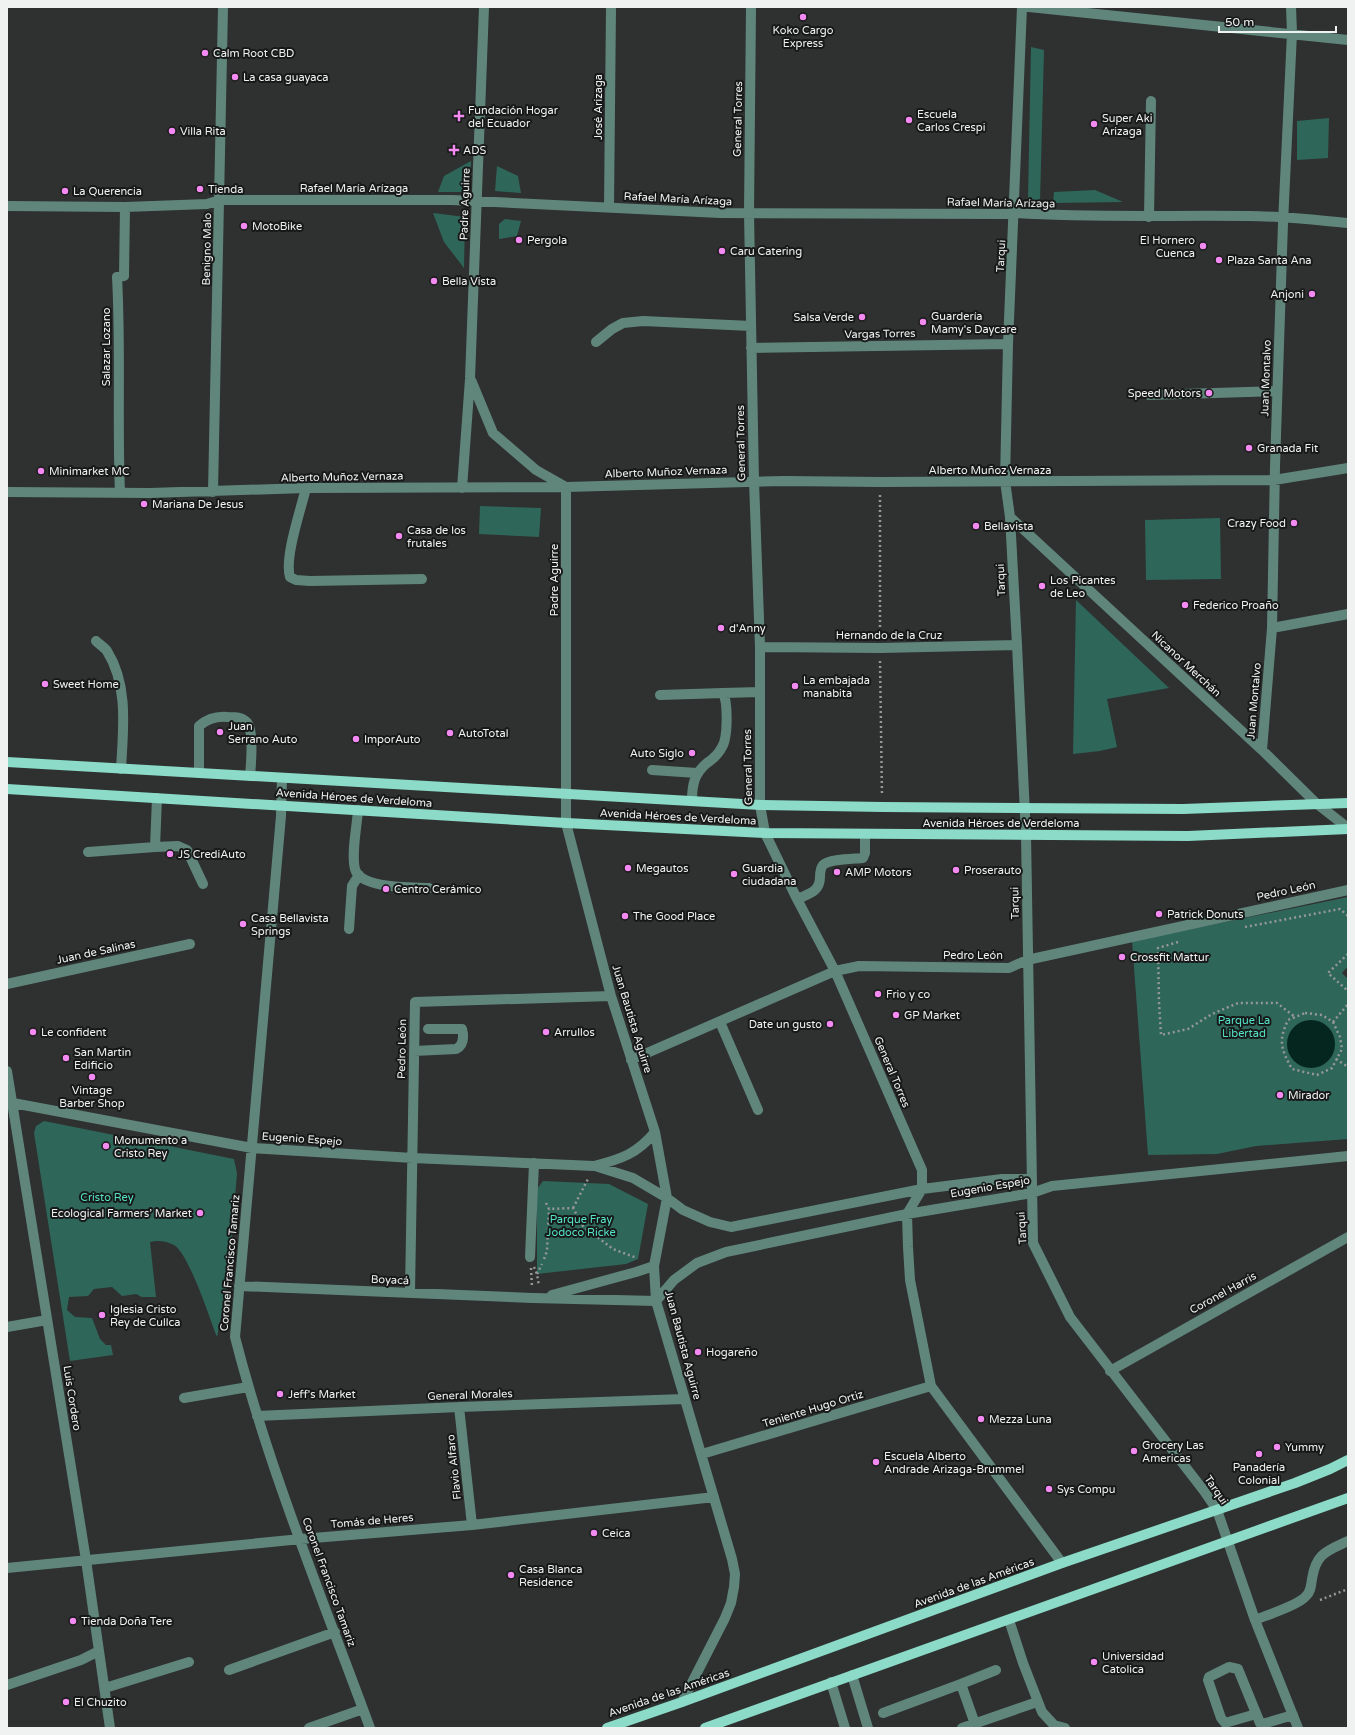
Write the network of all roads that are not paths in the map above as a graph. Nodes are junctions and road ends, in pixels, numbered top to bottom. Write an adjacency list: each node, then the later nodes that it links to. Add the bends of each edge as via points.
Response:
1 (223, 7): 11 (street, Benigno Malo)
2 (484, 7): 12 (street, Padre Aguirre)
3 (611, 7): 15 (street, José Arizaga)
4 (752, 7): 17 (street, General Torres)
5 (1022, 7): 16 (street, Tarqui)
6 (1029, 7): 8 (street)
7 (1291, 7): 8 (street, Juan Montalvo)
8 (1292, 33): 9 (street); 19 (street, Juan Montalvo)
9 (1348, 40)
10 (1151, 102): 18 (street)
11 (220, 200): 12 (street, Rafael María Arízaga); 14 (street, Rafael María Arízaga, via 207,204); 36 (street, Benigno Malo)
12 (477, 202): 15 (street, Rafael María Arízaga); 25 (street, Padre Aguirre)
13 (7, 206): 14 (street, Rafael María Arízaga)
14 (125, 207): 37 (street, Salazar Lozano, via 124,276 117,277)
15 (609, 207): 17 (street, Rafael María Arízaga)
16 (1015, 213): 17 (street, Rafael María Arízaga); 18 (street, Rafael María Arízaga); 23 (street, Tarqui)
17 (749, 214): 21 (street, General Torres)
18 (1149, 217): 19 (street, Rafael María Arízaga)
19 (1283, 217): 20 (street, Rafael María Arízaga); 26 (street, Juan Montalvo)
20 (1348, 223)
21 (751, 326): 22 (street, via 643,321 623,323); 24 (street, General Torres)
22 (596, 342)
23 (1008, 344): 24 (street, Vargas Torres); 31 (street, Tarqui)
24 (751, 348): 30 (street, General Torres)
25 (470, 379): 32 (street, Padre Aguirre, via 493,433 536,470); 34 (street, Padre Aguirre)
26 (1277, 391): 27 (street); 29 (street, Juan Montalvo)
27 (1149, 395)
28 (1348, 468): 29 (street, Alberto Muñoz Vernaza)
29 (1274, 480): 31 (street, Alberto Muñoz Vernaza); 41 (street, Juan Montalvo)
30 (754, 481): 31 (street, Alberto Muñoz Vernaza); 32 (street, Alberto Muñoz Vernaza); 44 (street, General Torres)
31 (1005, 481): 38 (street, Tarqui)
32 (566, 487): 34 (street, Alberto Muñoz Vernaza); 57 (street, Padre Aguirre)
33 (306, 488): 34 (street, Alberto Muñoz Vernaza); 36 (street, Alberto Muñoz Vernaza); 39 (street, via 289,556 290,577 310,581)
34 (462, 488)
35 (7, 492): 37 (street, Alberto Muñoz Vernaza)
36 (213, 492): 37 (street, Alberto Muñoz Vernaza)
37 (120, 493)
38 (1010, 517): 43 (street, Tarqui); 48 (street, Nicanor Merchán)
39 (422, 579)
40 (1348, 614): 41 (street)
41 (1272, 628): 48 (street, Juan Montalvo)
42 (96, 641): 50 (street, via 106,651 118,677 123,706)
43 (1017, 645): 44 (street, Hernando de la Cruz); 64 (street, Tarqui)
44 (760, 647): 45 (street, General Torres)
45 (760, 692): 46 (street); 63 (street, General Torres)
46 (723, 693): 47 (street); 52 (street, via 727,699 727,711 723,746)
47 (660, 695)
48 (1262, 750): 60 (street, Nicanor Merchán)
49 (7, 762): 50 (main road, Avenida Héroes de Verdeloma)
50 (122, 769): 53 (main road, Avenida Héroes de Verdeloma)
51 (652, 770): 52 (street)
52 (698, 772): 59 (street, via 692,786)
53 (199, 773): 54 (main road, Avenida Héroes de Verdeloma); 54 (street, via 199,726 206,720 225,717 239,718 248,723 251,733)
54 (250, 776): 55 (main road, Avenida Héroes de Verdeloma)
55 (282, 778): 57 (main road, Avenida Héroes de Verdeloma); 62 (street, Coronel Francisco Tamariz)
56 (7, 789): 58 (main road, Avenida Héroes de Verdeloma)
57 (565, 795): 59 (main road, Avenida Héroes de Verdeloma); 66 (street, Padre Aguirre)
58 (157, 798): 62 (main road, Avenida Héroes de Verdeloma); 71 (street)
59 (692, 801): 63 (main road, Avenida Héroes de Verdeloma)
60 (1316, 803): 61 (main road, Avenida Héroes de Verdeloma); 64 (main road, Avenida Héroes de Verdeloma, via 1183,809); 67 (street, Nicanor Merchán)
61 (1348, 803)
62 (281, 805): 65 (main road, Avenida Héroes de Verdeloma); 92 (street, Coronel Francisco Tamariz)
63 (760, 805): 64 (main road, Avenida Héroes de Verdeloma); 68 (street, General Torres)
64 (1024, 808): 70 (street, Tarqui)
65 (358, 810): 66 (main road, Avenida Héroes de Verdeloma); 73 (street, via 354,860 355,870)
66 (566, 823): 68 (main road, Avenida Héroes de Verdeloma); 83 (street, Juan Bautista Aguirre)
67 (1348, 829): 70 (main road, Avenida Héroes de Verdeloma, via 1188,836)
68 (765, 833): 69 (main road, Avenida Héroes de Verdeloma); 77 (street, General Torres)
69 (865, 834): 70 (main road, Avenida Héroes de Verdeloma); 77 (street, via 863,858 823,865 819,885 814,892)
70 (1026, 835): 80 (street, Tarqui)
71 (155, 847): 72 (street); 74 (street, via 178,846 187,850)
72 (88, 852)
73 (359, 874): 75 (street, via 362,878 377,884); 78 (street, via 352,886)
74 (203, 884)
75 (429, 888)
76 (1348, 890): 80 (street, Pedro León)
77 (797, 899): 81 (street, General Torres)
78 (349, 929)
79 (190, 944): 82 (street, Juan de Salinas)
80 (1027, 960): 81 (street, Pedro León, via 1016,966 1004,968 859,966); 97 (street, Tarqui)
81 (836, 971): 84 (street, Pedro León); 98 (street, General Torres, via 922,1170)
82 (7, 984)
83 (611, 996): 86 (street, Pedro León, via 415,1002); 87 (street, Juan Bautista Aguirre)
84 (720, 1022): 87 (street, Pedro León); 90 (street)
85 (428, 1029): 86 (street, via 462,1029 464,1040 461,1047 456,1049)
86 (414, 1051): 94 (street, Pedro León)
87 (631, 1060): 91 (street, Juan Bautista Aguirre)
88 (7, 1072): 89 (street, Luis Cordero)
89 (13, 1103): 92 (street, Eugenio Espejo); 109 (street, Luis Cordero)
90 (758, 1110)
91 (655, 1132): 96 (street, Eugenio Espejo, via 635,1152); 100 (street, Juan Bautista Aguirre)
92 (252, 1148): 94 (street, Eugenio Espejo); 105 (street, Coronel Francisco Tamariz)
93 (1348, 1156): 99 (street, Eugenio Espejo, via 1052,1186)
94 (413, 1158): 95 (street, Eugenio Espejo); 106 (street, Pedro León)
95 (534, 1163): 96 (street, Eugenio Espejo); 103 (street)
96 (594, 1166): 100 (street, Eugenio Espejo, via 633,1178)
97 (1032, 1179): 98 (street, Eugenio Espejo, via 1002,1179); 99 (street, Tarqui)
98 (922, 1189): 100 (street, Eugenio Espejo, via 731,1227 710,1222 683,1210); 101 (street)
99 (1032, 1193): 101 (street, Eugenio Espejo); 111 (street, Tarqui, via 1033,1243 1070,1317)
100 (667, 1198): 104 (street, Juan Bautista Aguirre)
101 (907, 1214): 108 (street, Eugenio Espejo, via 726,1252 697,1263 674,1280); 112 (street, via 910,1280)
102 (1348, 1237): 111 (street, Coronel Harris)
103 (530, 1258)
104 (654, 1266): 107 (street, Boyacá); 108 (street, Juan Bautista Aguirre)
105 (240, 1286): 106 (street, Boyacá); 113 (street, Coronel Francisco Tamariz, via 235,1338)
106 (410, 1292): 107 (street, Boyacá)
107 (536, 1299): 108 (street, Boyacá)
108 (656, 1301): 115 (street, Juan Bautista Aguirre)
109 (47, 1320): 110 (street); 127 (street, Luis Cordero)
110 (7, 1327)
111 (1110, 1371): 122 (street, Tarqui)
112 (931, 1386): 118 (street, Teniente Hugo Ortiz); 128 (street)
113 (248, 1388): 114 (street); 117 (street, Coronel Francisco Tamariz)
114 (184, 1398)
115 (684, 1399): 116 (street, General Morales); 118 (street, Juan Bautista Aguirre)
116 (459, 1407): 117 (street, General Morales); 123 (street, Flavio Alfaro)
117 (257, 1416): 124 (street, Coronel Francisco Tamariz)
118 (702, 1454): 120 (street, Juan Bautista Aguirre)
119 (1348, 1460): 122 (main road, Avenida de las Américas, via 1295,1483)
120 (714, 1497): 123 (street, Tomás de Heres); 142 (street, Juan Bautista Aguirre, via 732,1559 734,1587 725,1618)
121 (1348, 1498): 125 (main road)
122 (1217, 1510): 125 (street, Tarqui); 128 (main road, Avenida de las Américas)
123 (472, 1525): 124 (street, Tomás de Heres)
124 (300, 1539): 127 (street, Tomás de Heres); 132 (street, Coronel Francisco Tamariz)
125 (1228, 1540): 130 (main road); 131 (street, Tarqui)
126 (1348, 1541): 131 (street, via 1327,1551 1318,1559 1314,1566 1310,1591 1303,1599)
127 (86, 1560): 129 (street, Tomás de Heres); 133 (street, Luis Cordero)
128 (1062, 1563): 142 (main road, Avenida de las Américas)
129 (7, 1568)
130 (1009, 1620): 137 (main road); 143 (street)
131 (1255, 1620): 147 (street, Tarqui)
132 (335, 1632): 135 (street); 144 (street, Coronel Francisco Tamariz)
133 (99, 1652): 140 (street); 141 (street, Luis Cordero)
134 (189, 1662): 141 (street)
135 (229, 1670)
136 (996, 1670): 139 (street)
137 (852, 1675): 138 (main road); 155 (street)
138 (831, 1682): 153 (main road); 154 (street)
139 (961, 1684): 145 (street); 148 (street)
140 (7, 1685)
141 (105, 1688): 149 (street, Luis Cordero)
142 (682, 1702): 152 (main road, Avenida de las Américas)
143 (1038, 1702): 148 (street); 157 (street, via 1042,1712 1054,1725)
144 (363, 1709): 150 (street); 151 (street, Coronel Francisco Tamariz)
145 (883, 1712)
146 (1256, 1714): 146 (street, via 1238,1669 1229,1667 1209,1676 1208,1680 1225,1723); 147 (street, via 1262,1724)
147 (1293, 1715): 158 (street, Tarqui)
148 (979, 1725): 156 (street)
149 (110, 1728)
150 (309, 1728)
151 (370, 1728)
152 (607, 1728)
153 (705, 1728)
154 (845, 1728)
155 (868, 1728)
156 (962, 1728)
157 (1064, 1728)
158 (1298, 1728)

